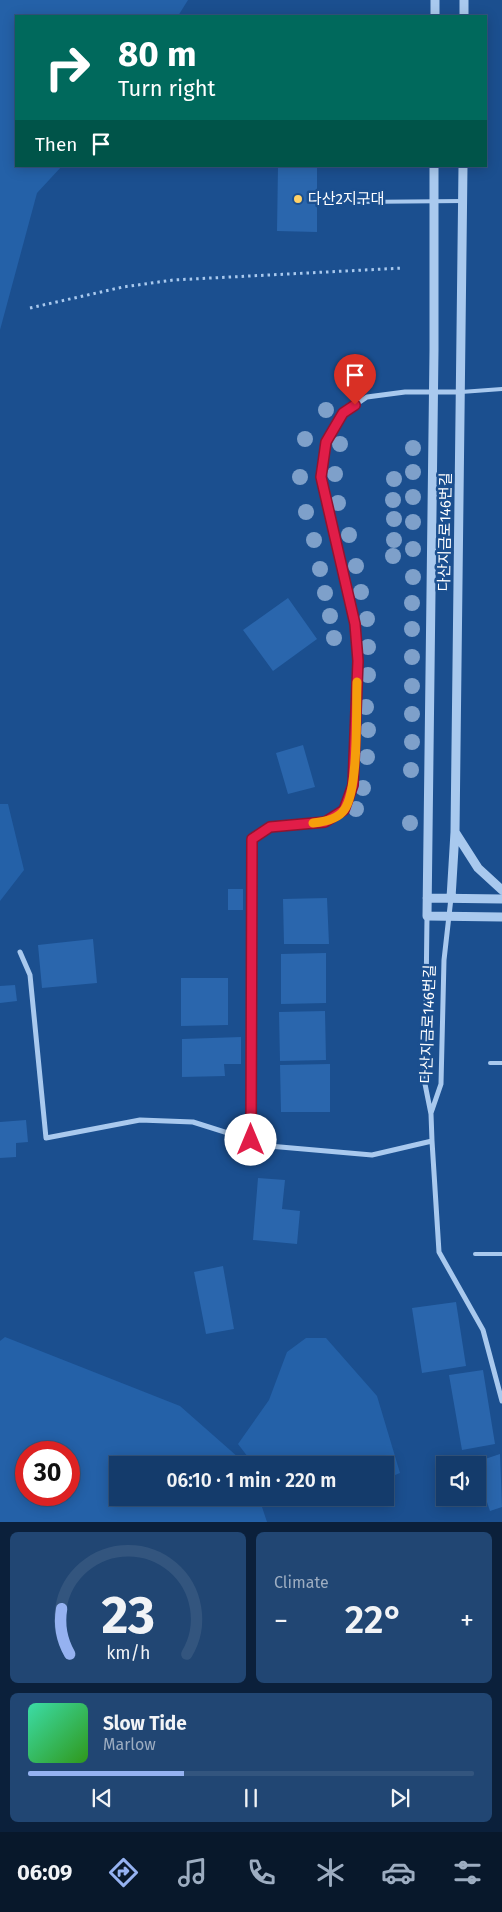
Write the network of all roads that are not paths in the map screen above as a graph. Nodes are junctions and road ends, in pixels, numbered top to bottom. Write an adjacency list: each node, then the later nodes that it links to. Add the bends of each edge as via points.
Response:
1 (435, 0): 3 (street)
2 (464, 0): 4 (street)
3 (435, 15)
4 (464, 15)
5 (434, 167): 9 (street, 다산지금로146번길)
6 (463, 167): 7 (street, 다산지금로146번길)
7 (463, 201): 9 (lane); 12 (street, 다산지금로146번길)
8 (353, 202): 9 (lane)
9 (433, 202): 11 (street, 다산지금로146번길)
10 (502, 389): 12 (lane)
11 (432, 392): 12 (street); 15 (street, 다산지금로146번길); 25 (street, via 367,397 343,413 326,442 321,477 355,624 358,661 353,785 344,810 325,822 270,827 252,839)
12 (461, 392): 13 (street, 다산지금로146번길)
13 (455, 832): 14 (street, via 478,868); 16 (street, 다산지금로146번길)
14 (502, 890)
15 (427, 898): 16 (street); 18 (street, 다산지금로146번길)
16 (450, 898): 17 (street); 19 (street, 다산지금로146번길)
17 (502, 899)
18 (427, 916): 19 (street); 24 (street, 다산지금로146번길, via 425,1084)
19 (449, 916): 20 (street); 24 (street, 다산지금로146번길, via 444,960 441,1084)
20 (502, 917)
21 (20, 952): 25 (street, via 30,975 46,1138 140,1120 193,1122)
22 (490, 1063): 23 (lane)
23 (502, 1063)
24 (431, 1114): 26 (street)
25 (251, 1140): 26 (street, via 269,1146 372,1155)
26 (432, 1141): 29 (street, via 439,1252 483,1330)
27 (475, 1254): 28 (lane)
28 (502, 1254)
29 (502, 1401)

